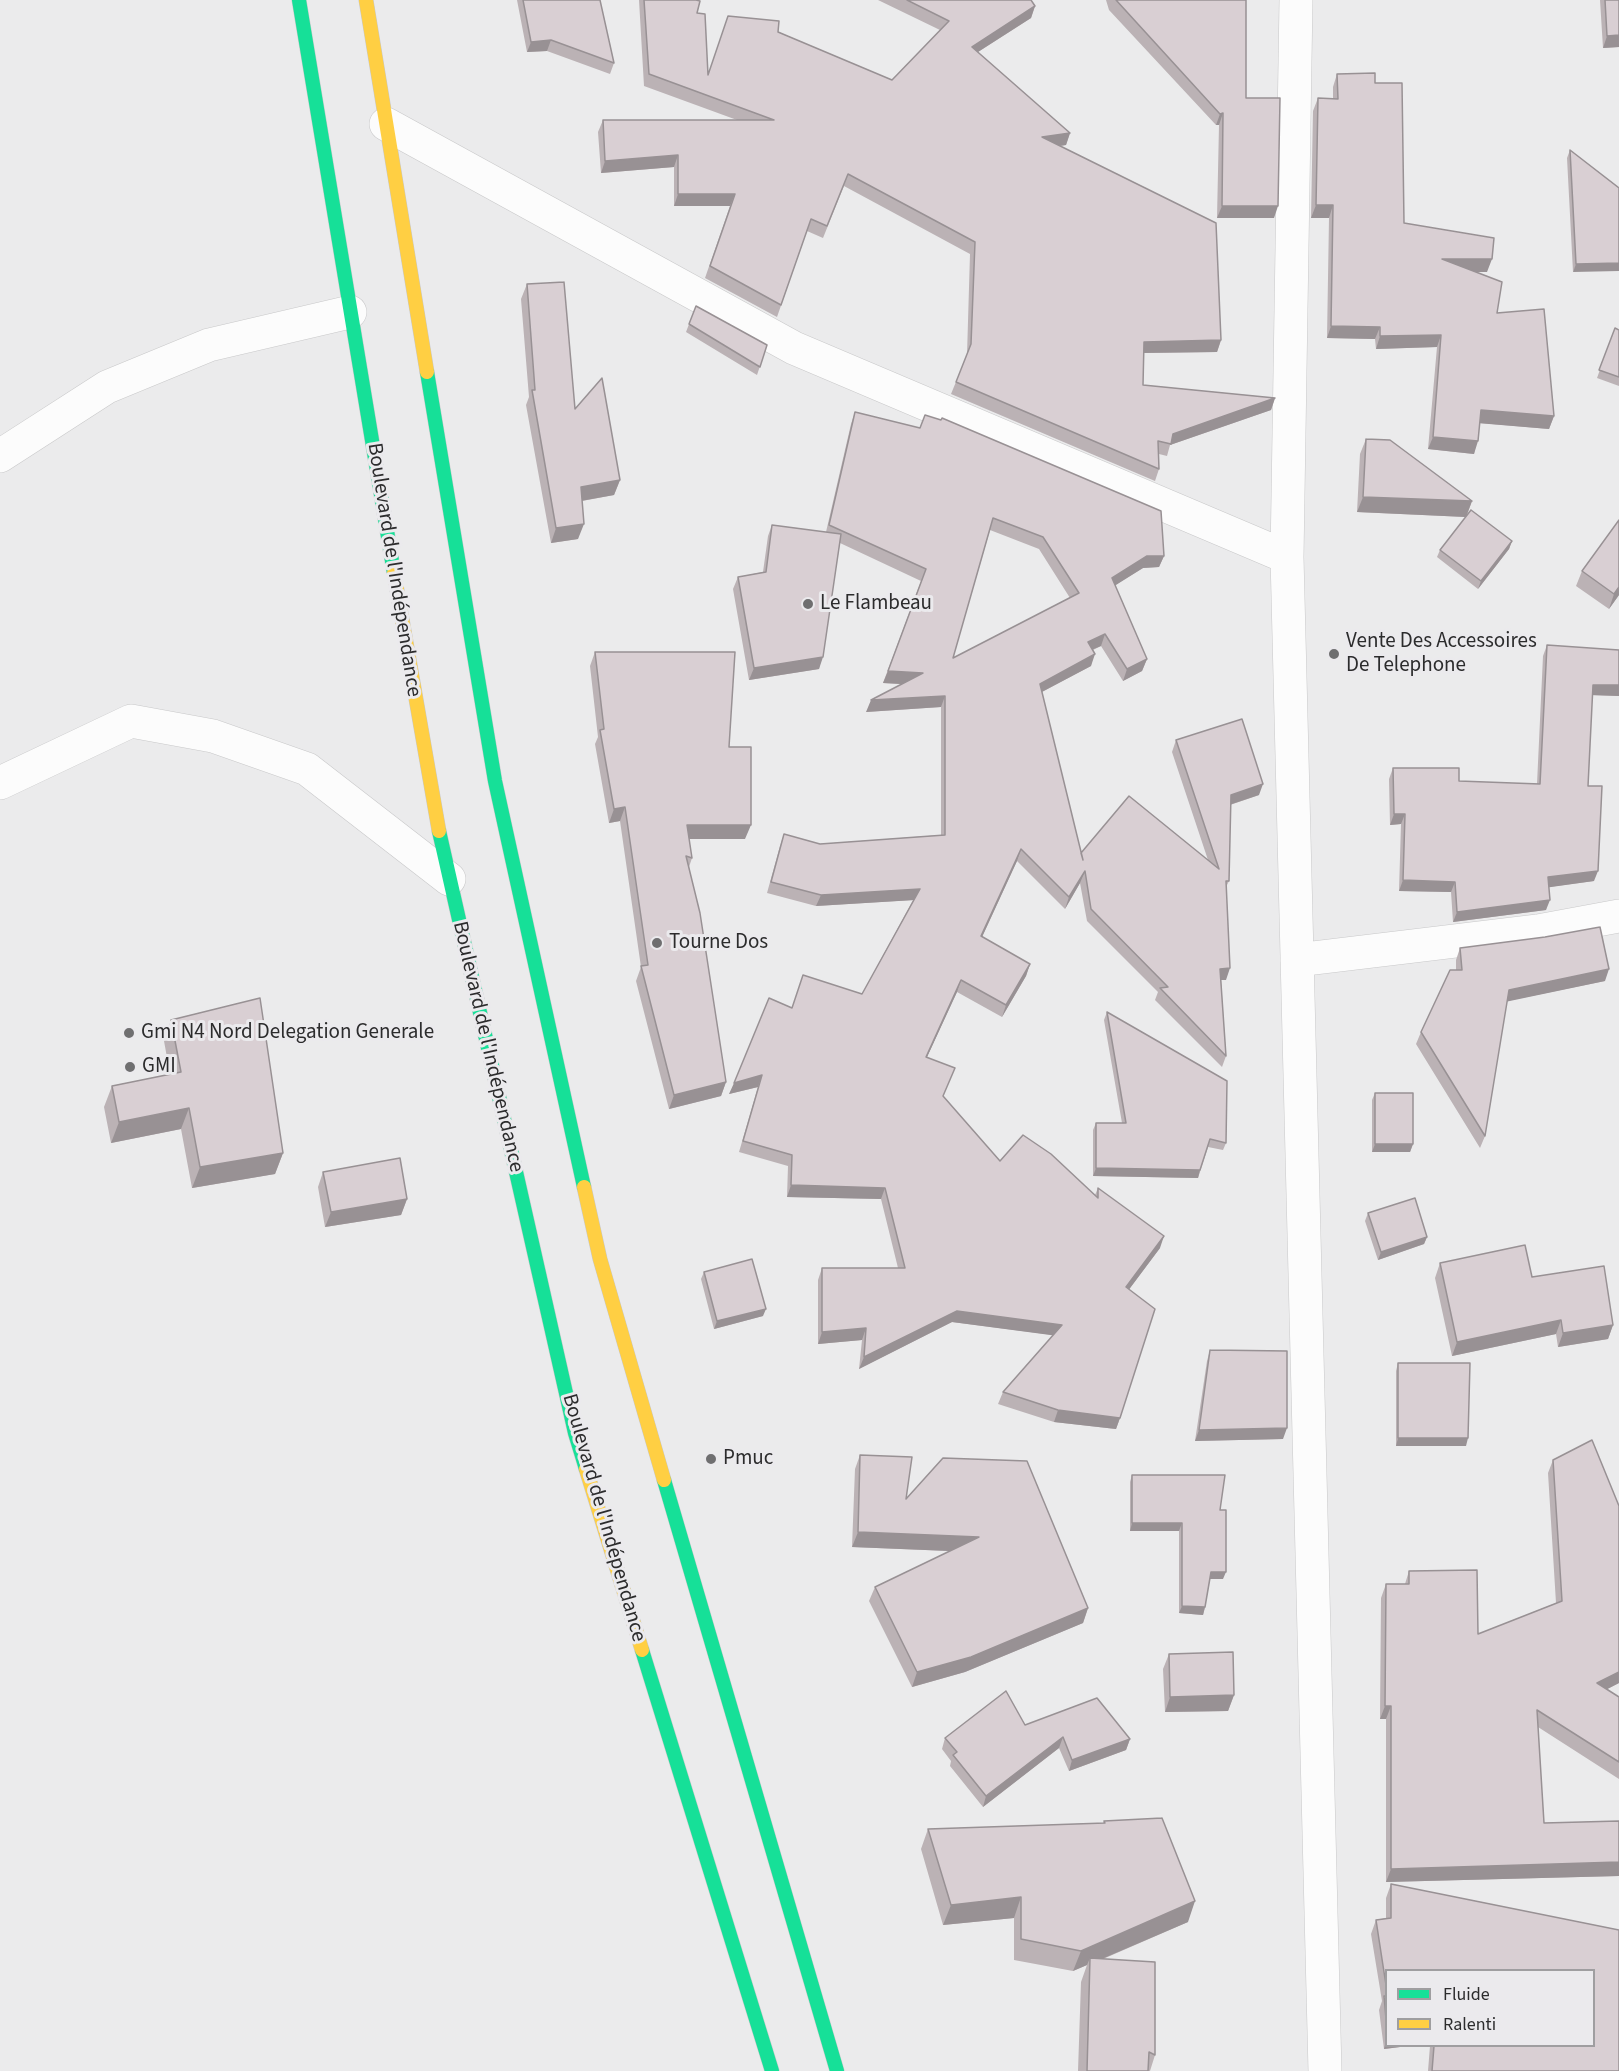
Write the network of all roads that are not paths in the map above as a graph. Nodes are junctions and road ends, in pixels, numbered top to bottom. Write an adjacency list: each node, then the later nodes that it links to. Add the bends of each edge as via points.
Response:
1 (298, 0): 5 (main road, Boulevard de l'Indépendance)
2 (366, 0): 4 (main road)
3 (1296, 0): 7 (street)
4 (386, 124): 7 (street, via 794,348); 13 (main road, via 495,781 600,1259)
5 (350, 312): 6 (street, via 208,345 107,387); 9 (main road, Boulevard de l'Indépendance, via 430,792)
6 (0, 456)
7 (1287, 558): 11 (street)
8 (0, 783): 9 (street, via 130,721 213,735 307,770)
9 (449, 879): 12 (main road, Boulevard de l'Indépendance, via 575,1433)
10 (1619, 916): 11 (street)
11 (1297, 960): 14 (street)
12 (772, 2071)
13 (837, 2071)
14 (1325, 2071)

